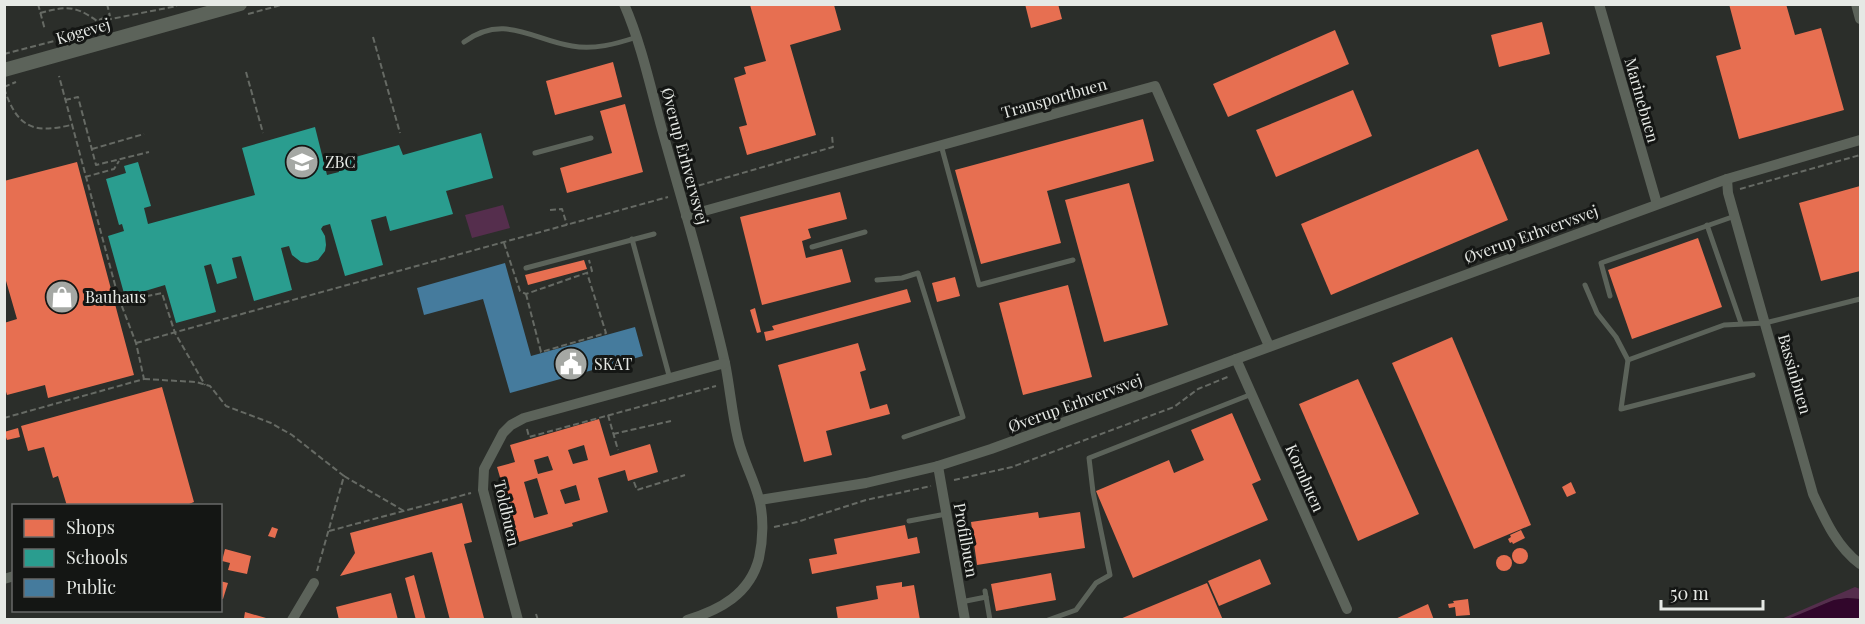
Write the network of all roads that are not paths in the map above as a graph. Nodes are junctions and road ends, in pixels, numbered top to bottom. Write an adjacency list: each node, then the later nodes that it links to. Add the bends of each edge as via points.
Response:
1 (240, 4): 10 (street, Køgevej)
2 (624, 4): 7 (street, Øverup Erhvervsvej)
3 (629, 4): 7 (street, Øverup Erhvervsvej)
4 (1599, 4): 16 (street, Marinebuen)
5 (1856, 4): 6 (street)
6 (1860, 19)
7 (631, 21): 8 (street, Øverup Erhvervsvej)
8 (637, 38): 9 (lane, via 604,46 573,46 507,30 476,34); 17 (street, Øverup Erhvervsvej)
9 (464, 42)
10 (4, 70)
11 (591, 138): 14 (lane)
12 (1860, 140): 15 (street, Øverup Erhvervsvej)
13 (940, 145): 17 (street, Transportbuen); 24 (lane, via 979,285); 32 (street, Transportbuen, via 1155,86)
14 (535, 153)
15 (1727, 179): 16 (street, Øverup Erhvervsvej); 18 (street, Bassinbuen)
16 (1657, 204): 32 (street, Øverup Erhvervsvej)
17 (686, 216): 35 (street, Øverup Erhvervsvej)
18 (1735, 216): 19 (lane); 31 (street, Bassinbuen)
19 (1707, 225): 28 (lane, via 1601,263); 30 (lane)
20 (865, 232): 23 (lane)
21 (654, 234): 22 (lane)
22 (632, 239): 25 (lane); 37 (lane)
23 (812, 247)
24 (1073, 260)
25 (526, 268)
26 (877, 280): 39 (lane, via 918,273 963,417)
27 (1585, 285): 34 (lane, via 1597,313)
28 (1610, 296)
29 (1860, 299): 31 (lane)
30 (1741, 323): 31 (lane); 34 (lane, via 1724,325)
31 (1765, 323): 44 (street, Bassinbuen, via 1813,494 1830,530)
32 (1269, 346): 33 (street, Øverup Erhvervsvej)
33 (1236, 359): 38 (street, Kornbuen); 40 (street, Øverup Erhvervsvej)
34 (1628, 360): 36 (lane, via 1622,409)
35 (724, 363): 37 (street, Toldbuen); 41 (street, Øverup Erhvervsvej, via 738,439)
36 (1752, 375)
37 (670, 379): 49 (street, Toldbuen, via 524,418 503,433 484,469 483,490)
38 (1252, 394): 47 (street, Kornbuen); 53 (lane, via 1089,458 1110,575 1096,583 1076,610)
39 (904, 437)
40 (938, 466): 41 (street, Øverup Erhvervsvej, via 866,483); 42 (street, Profilbuen)
41 (760, 500): 50 (street, via 762,529 754,573 724,606)
42 (946, 514): 43 (lane); 46 (street, Profilbuen)
43 (909, 521)
44 (1860, 564)
45 (314, 583): 48 (street)
46 (962, 602): 51 (street, Profilbuen); 52 (lane, via 985,594)
47 (1347, 609)
48 (292, 620)
49 (518, 620)
50 (687, 620)
51 (965, 620)
52 (990, 620)
53 (1047, 620)

